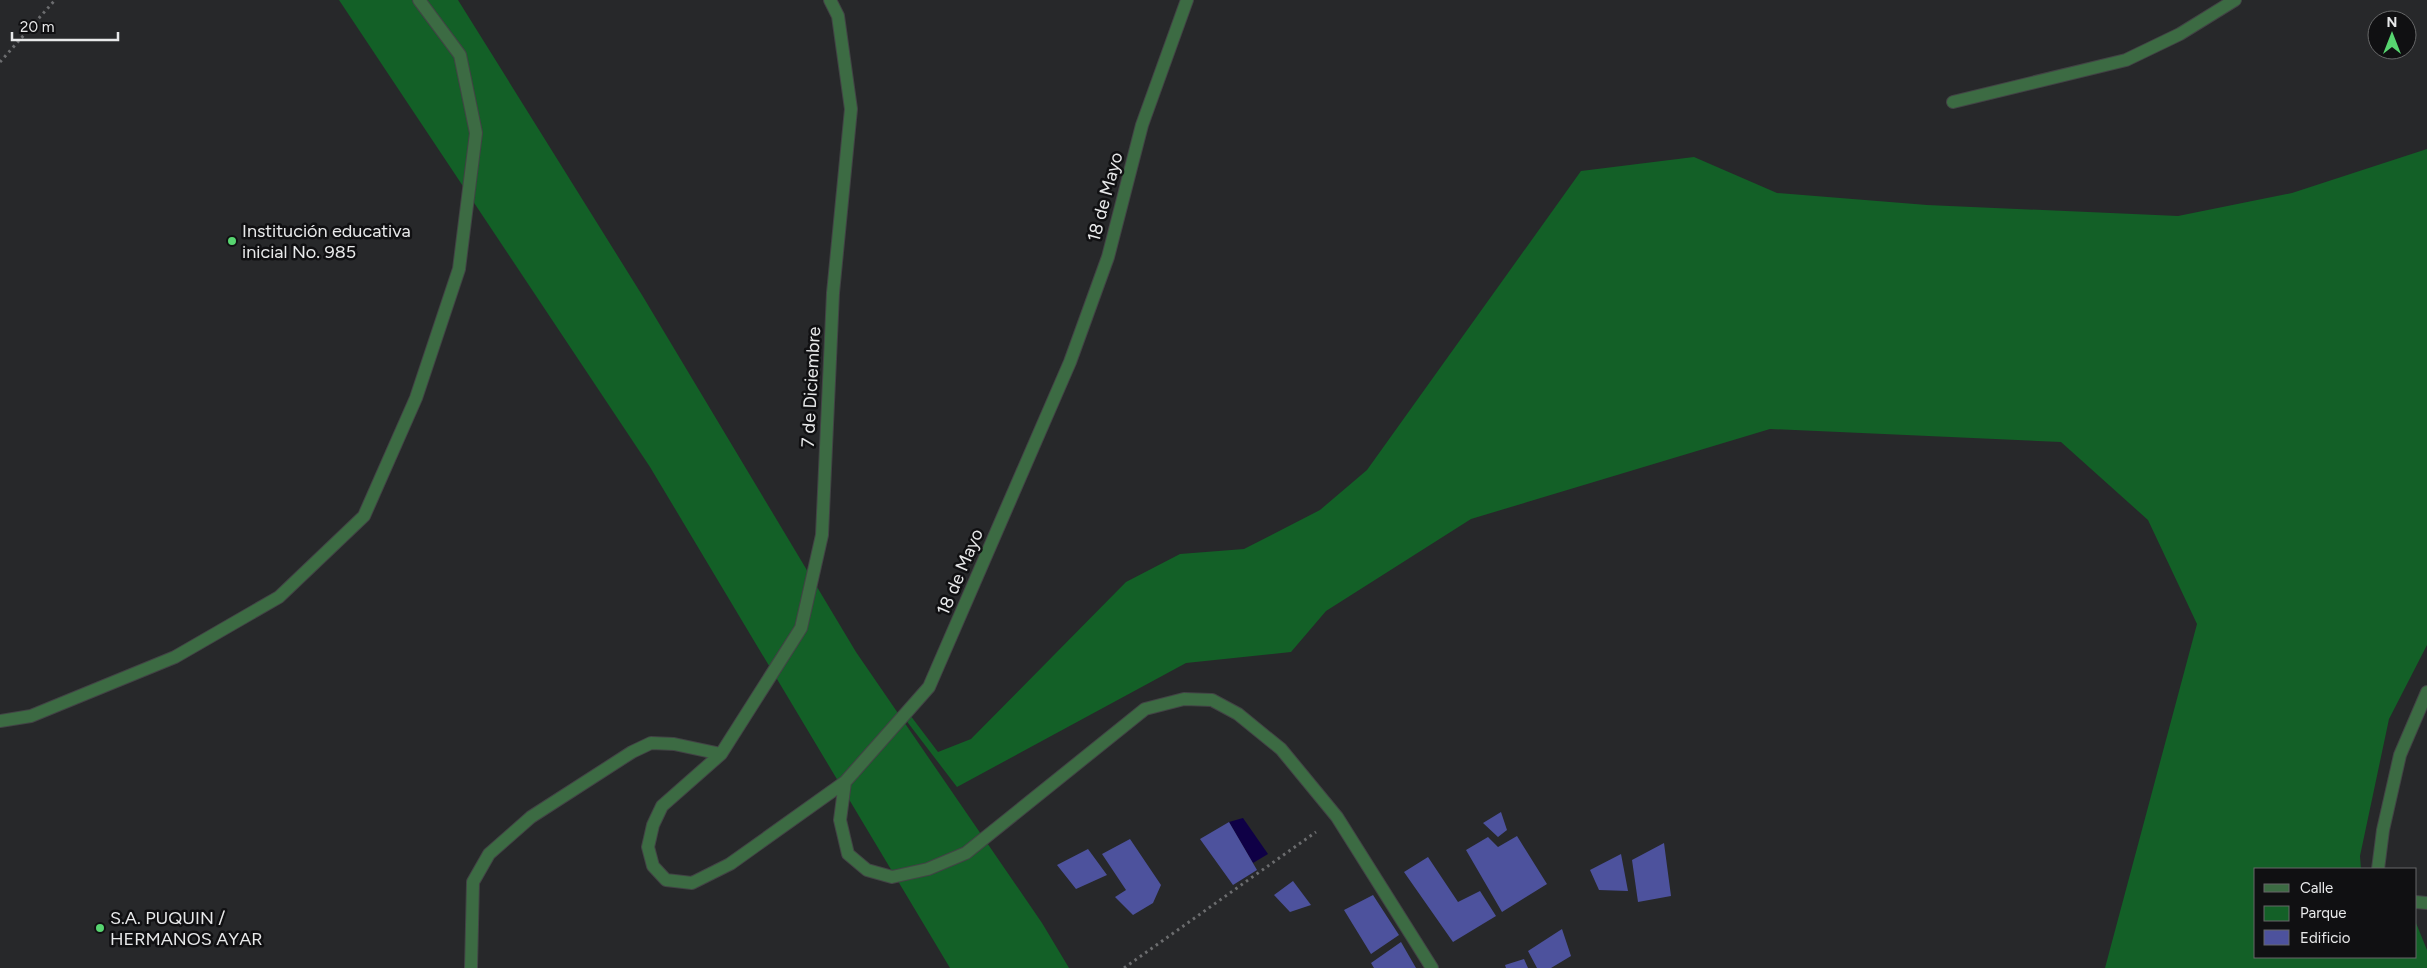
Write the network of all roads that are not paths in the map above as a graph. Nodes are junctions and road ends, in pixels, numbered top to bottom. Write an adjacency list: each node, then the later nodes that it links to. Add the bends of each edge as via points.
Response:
1 (419, 0): 7 (street, via 460,55 476,133 459,269 416,398 364,516 279,597 175,657 31,716)
2 (830, 0): 8 (street, 7 de Diciembre, via 838,16 850,109 833,293 822,535 801,628)
3 (1188, 0): 9 (street, 18 de Mayo, via 1142,125 1108,257 1070,362 933,679 929,688)
4 (2235, 0): 5 (street, via 2180,34 2126,60)
5 (1953, 102)
6 (2427, 692): 10 (street, via 2400,755 2382,830)
7 (0, 721)
8 (721, 754): 9 (street, 18 de Mayo, via 662,806 652,825 648,847 652,866 666,880 692,883 730,864); 11 (street, via 674,744 651,743 531,817 489,854 473,882)
9 (845, 782): 12 (street, via 840,820 848,854 867,870 892,878 928,869 966,853 1145,709 1184,699 1212,700 1238,714 1281,750 1337,817)
10 (2378, 868)
11 (471, 968)
12 (1432, 968)

